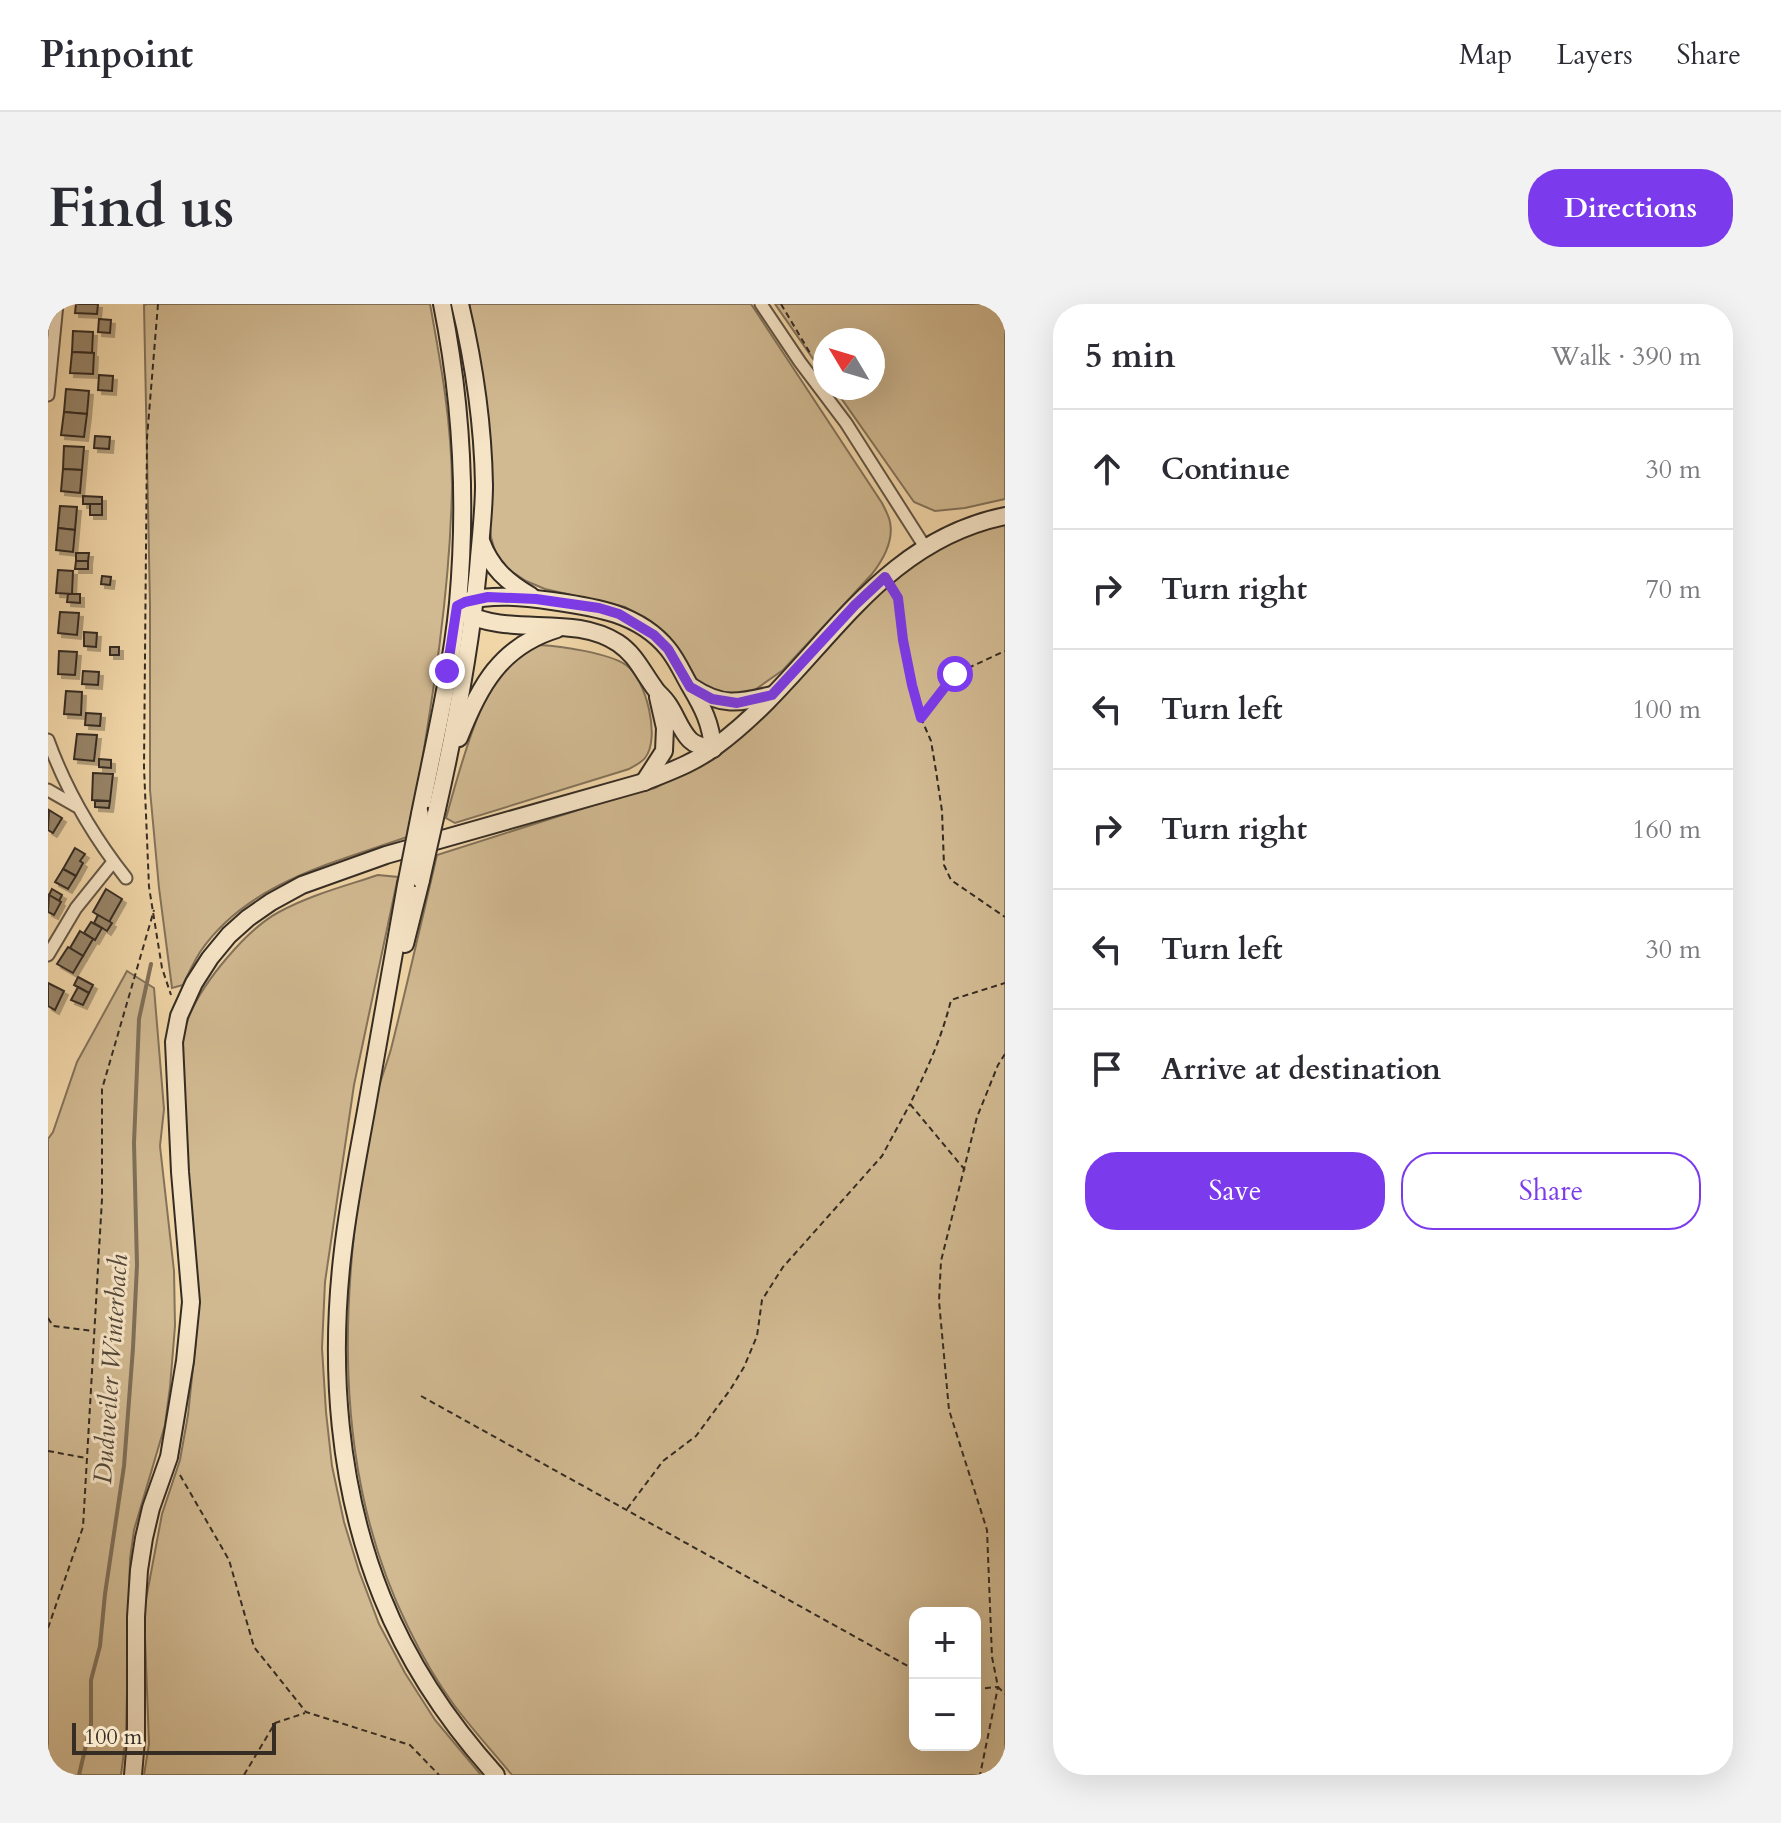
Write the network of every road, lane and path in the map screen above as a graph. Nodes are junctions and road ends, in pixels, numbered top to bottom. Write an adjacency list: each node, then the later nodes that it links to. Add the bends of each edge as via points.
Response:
1 (57, 304): 8 (street)
2 (158, 304): 32 (path, via 147,438 144,735)
3 (442, 304): 15 (main road, via 460,417)
4 (460, 304): 10 (main road, via 481,435)
5 (761, 304): 11 (street)
6 (781, 304): 7 (path)
7 (810, 353)
8 (48, 395)
9 (1005, 516): 11 (main road, via 957,530)
10 (481, 540): 13 (main road); 14 (main road, via 504,579)
11 (925, 547): 12 (main road)
12 (885, 577): 21 (main road); 22 (path, via 898,598)
13 (475, 599): 14 (main road); 15 (main road); 16 (main road)
14 (536, 599): 19 (main road, via 599,608 637,623 668,649)
15 (457, 606): 16 (main road); 29 (main road)
16 (472, 617): 17 (main road); 25 (main road)
17 (562, 628): 20 (main road, via 614,640 635,658); 25 (main road, via 511,652 495,668 465,722)
18 (1005, 651): 22 (path, via 955,674)
19 (690, 687): 21 (main road, via 727,703); 24 (main road, via 708,719)
20 (655, 688): 24 (main road, via 690,740); 26 (main road, via 666,742)
21 (772, 695): 24 (main road)
22 (921, 718): 33 (path, via 936,771 944,865 951,880)
23 (48, 740): 28 (street)
24 (713, 749): 26 (main road)
25 (443, 781): 29 (main road)
26 (644, 782): 36 (main road, via 386,855 302,885 229,935 194,983)
27 (48, 790): 28 (street)
28 (77, 806): 30 (street)
29 (428, 812): 58 (main road, bridge, via 368,1097 343,1251 337,1387 351,1490 382,1598 448,1715)
30 (113, 862): 31 (street); 34 (street)
31 (126, 878)
32 (154, 910): 36 (path, via 162,968); 41 (path, via 102,1089)
33 (1005, 917)
34 (48, 955)
35 (1005, 983): 38 (path, via 951,1000)
36 (179, 1016): 44 (main road, via 174,1071 191,1302)
37 (1005, 1054): 39 (path, via 977,1117)
38 (910, 1104): 39 (path); 46 (path, via 882,1156 783,1267 762,1300 757,1336 730,1390 696,1436 663,1461)
39 (965, 1170): 49 (path, via 941,1261 939,1301 949,1410 987,1530)
40 (48, 1318): 41 (path, via 53,1326)
41 (94, 1332): 45 (path)
42 (421, 1396): 46 (path)
43 (48, 1451): 45 (path)
44 (169, 1457): 52 (path, via 229,1560 254,1647); 54 (main road, via 151,1508 139,1570)
45 (88, 1459): 47 (path, via 83,1527)
46 (627, 1510): 48 (path)
47 (48, 1628)
48 (909, 1667)
49 (998, 1687): 50 (path); 51 (path); 59 (path)
50 (981, 1688)
51 (1005, 1694)
52 (306, 1712): 53 (path, via 410,1745); 55 (path, via 275,1723)
53 (433, 1769): 56 (path); 57 (path)
54 (133, 1775)
55 (244, 1775)
56 (430, 1775)
57 (439, 1775)
58 (496, 1775)
59 (980, 1775)

